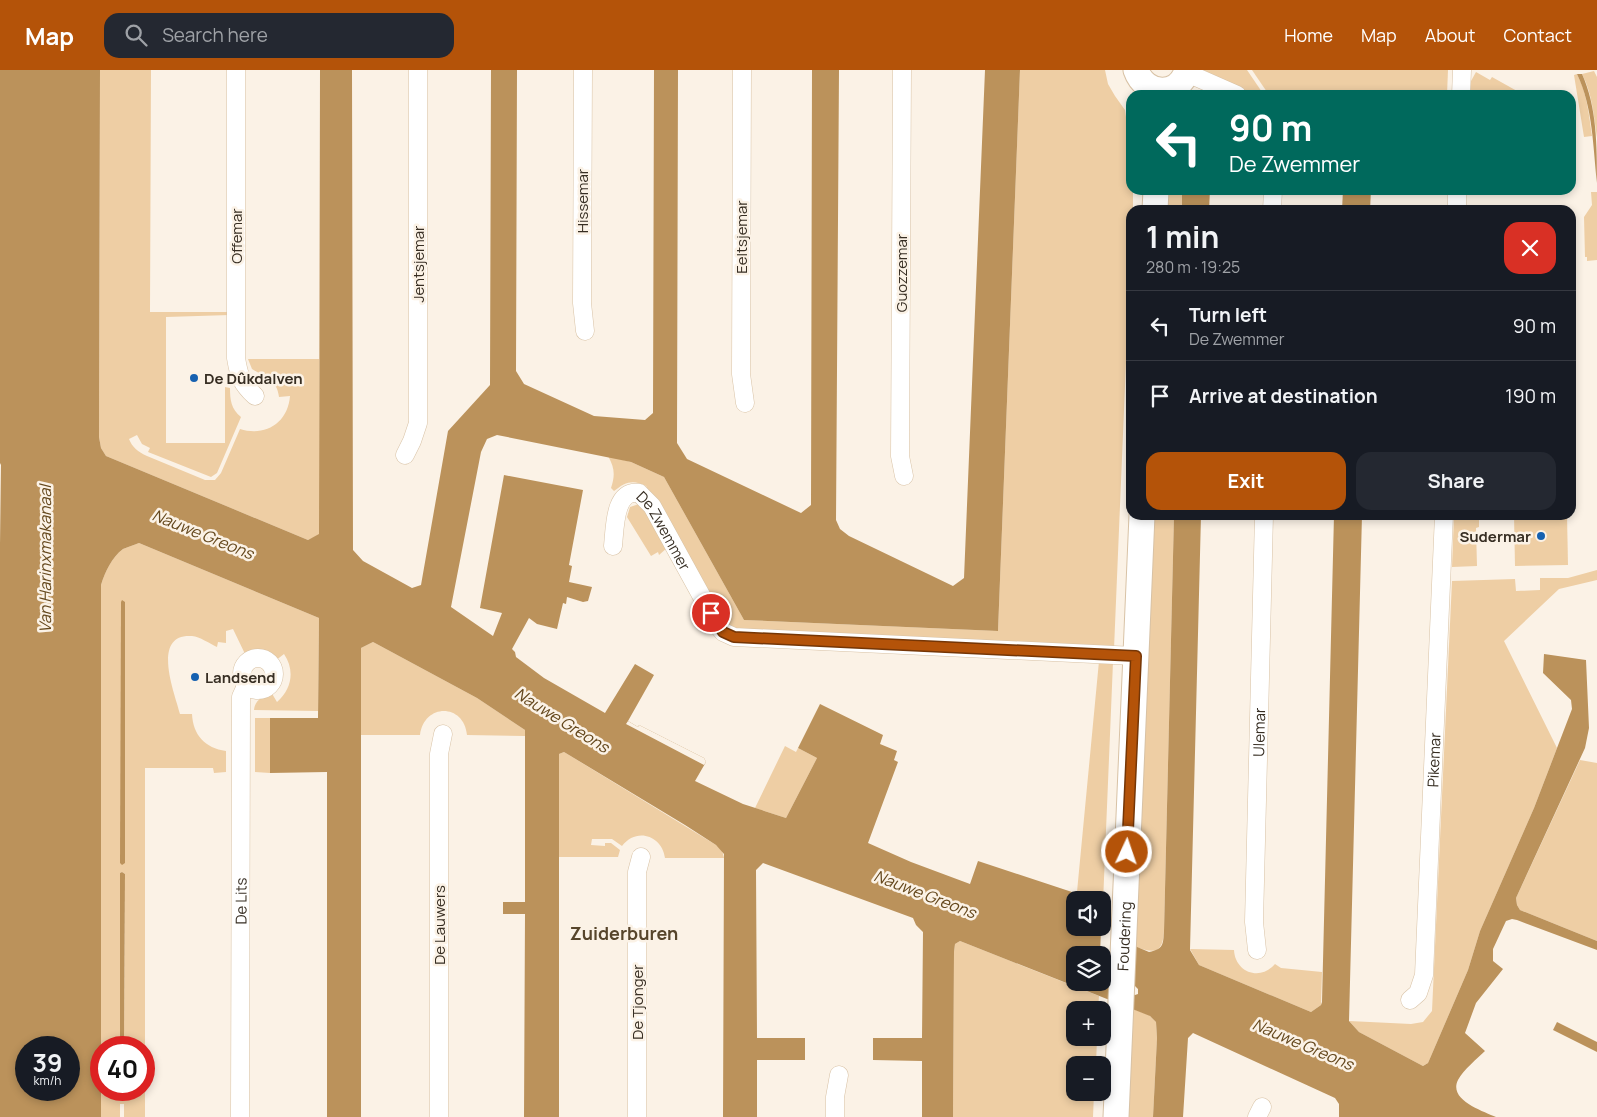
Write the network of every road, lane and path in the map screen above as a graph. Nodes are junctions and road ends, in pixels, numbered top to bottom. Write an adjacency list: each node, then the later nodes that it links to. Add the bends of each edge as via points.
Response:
1 (236, 70): 12 (street, Offemar, via 236,358 239,376)
2 (418, 70): 14 (street, Jentsjemar, via 418,423)
3 (583, 70): 11 (street, Hissemar, via 582,302)
4 (742, 70): 13 (street, Eeltsjemar, via 741,374)
5 (902, 70): 15 (street, Guozzemar, via 900,456)
6 (1462, 70): 10 (street)
7 (1187, 72): 8 (street, via 1176,86); 9 (street)
8 (1154, 88)
9 (1226, 90)
10 (1461, 90)
11 (585, 331)
12 (255, 396)
13 (745, 404)
14 (405, 455)
15 (904, 476)
16 (1142, 520): 20 (street, Foudering)
17 (1264, 520): 24 (street, Ulemar, via 1254,922)
18 (1444, 520): 25 (street, Pikemar, via 1424,975 1418,993)
19 (613, 546): 20 (street, De Zwemmer, via 621,502 630,493 640,493 652,506 718,626 734,637)
20 (1136, 656): 31 (street, Foudering)
21 (246, 686): 27 (street, De Lits, via 241,697)
22 (442, 734): 28 (street, De Lauwers, via 439,754)
23 (641, 857): 29 (street, De Tjonger, via 637,872)
24 (1257, 950)
25 (1410, 1000)
26 (840, 1075): 30 (street)
27 (240, 1117)
28 (439, 1117)
29 (638, 1117)
30 (835, 1117)
31 (1116, 1117)

